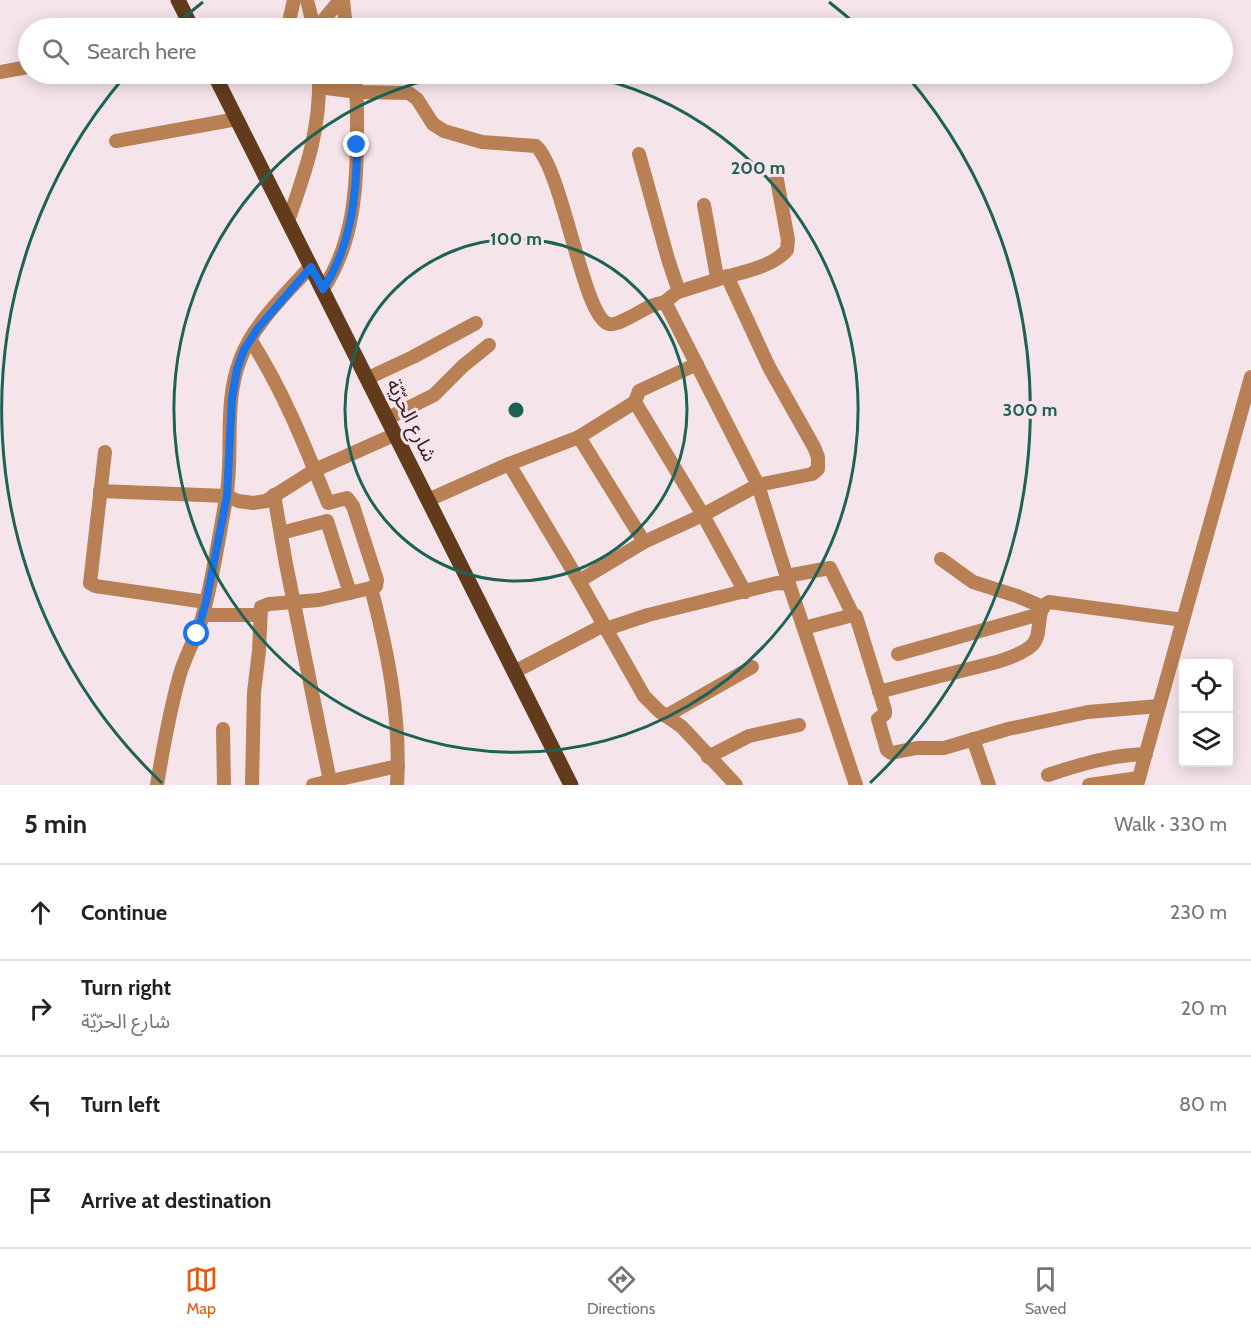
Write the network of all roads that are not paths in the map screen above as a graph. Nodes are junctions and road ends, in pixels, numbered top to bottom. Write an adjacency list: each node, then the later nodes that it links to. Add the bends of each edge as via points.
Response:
1 (178, 0): 5 (main road)
2 (294, 0): 6 (street)
3 (307, 0): 7 (street)
4 (342, 0): 8 (street); 9 (street)
5 (187, 18)
6 (290, 18)
7 (312, 18)
8 (325, 18)
9 (345, 18)
10 (18, 69): 11 (street)
11 (0, 72)
12 (219, 84): 17 (main road, شارع الحرّيّة)
13 (318, 84): 22 (street, via 311,154)
14 (333, 84): 16 (street)
15 (356, 84): 16 (street)
16 (357, 92): 25 (street, via 357,170 350,219 345,245); 27 (street, via 409,93 433,124 444,131 482,142 536,146 556,183 586,285 601,319 612,325)
17 (237, 119): 18 (street); 22 (main road, شارع الحرّيّة)
18 (116, 141)
19 (639, 154): 26 (street)
20 (775, 169): 24 (street, via 787,249 776,260)
21 (704, 205): 24 (street)
22 (288, 221): 23 (main road, شارع الحرّيّة)
23 (311, 267): 25 (main road, شارع الحرّيّة); 29 (street)
24 (721, 278): 26 (street); 41 (street, via 818,457 818,469 812,474)
25 (323, 289): 33 (main road, شارع الحرّيّة)
26 (678, 292): 27 (street)
27 (665, 302): 31 (street)
28 (476, 323): 33 (street)
29 (250, 339): 40 (street, via 276,384); 44 (street, via 234,379)
30 (489, 345): 35 (street, via 434,394)
31 (697, 364): 34 (street, via 639,391); 41 (street)
32 (1251, 377): 62 (street)
33 (368, 378): 35 (main road, شارع الحرّيّة)
34 (635, 402): 37 (street); 47 (street)
35 (388, 418): 36 (main road, شارع الحرّيّة)
36 (396, 434): 40 (street); 45 (main road, شارع الحرّيّة)
37 (579, 437): 39 (street); 50 (street)
38 (105, 452): 42 (street)
39 (509, 464): 45 (street); 53 (street)
40 (315, 470): 43 (street); 46 (street)
41 (758, 485): 47 (street); 52 (street)
42 (100, 491): 44 (street); 58 (street, via 92,584)
43 (274, 495): 44 (street, via 262,503); 49 (street)
44 (227, 496): 58 (street)
45 (428, 500): 67 (main road, شارع الحرّيّة)
46 (328, 502): 48 (street, via 323,506); 54 (street, via 344,498 351,501 376,580 376,586)
47 (703, 515): 50 (street); 55 (street)
48 (327, 521): 49 (street); 56 (street)
49 (280, 533): 57 (street)
50 (644, 542): 53 (street)
51 (941, 559): 59 (street, via 973,582 1017,596)
52 (788, 580): 55 (street); 61 (street, via 830,568); 64 (street)
53 (579, 581): 63 (street)
54 (371, 588): 56 (street); 76 (street, via 387,648)
55 (745, 592): 63 (street)
56 (350, 593): 57 (street)
57 (294, 603): 60 (street, via 264,605); 78 (street)
58 (204, 608): 60 (street); 80 (street, via 181,671)
59 (1042, 610): 62 (street, via 1053,602); 65 (street); 68 (street, via 1036,640 1027,649 992,663)
60 (260, 615): 82 (street)
61 (853, 615): 64 (street); 68 (street)
62 (1183, 620): 69 (street)
63 (605, 627): 67 (street); 70 (street, via 644,696)
64 (804, 628): 87 (street)
65 (898, 654)
66 (752, 667): 70 (street)
67 (514, 672): 85 (main road, شارع الحرّيّة)
68 (879, 692): 73 (street, via 885,713 878,719 888,752 944,748)
69 (1159, 706): 73 (street, via 1088,712); 74 (street)
70 (666, 716): 75 (street)
71 (799, 725): 75 (street, via 749,736)
72 (223, 729): 81 (street)
73 (973, 739): 88 (street)
74 (1146, 754): 77 (street, via 1099,759); 79 (street)
75 (708, 757): 86 (street)
76 (399, 766): 78 (street); 84 (street)
77 (1048, 776)
78 (330, 781): 83 (street)
79 (1138, 782): 89 (street)
80 (157, 785)
81 (224, 785)
82 (252, 785)
83 (313, 785)
84 (397, 785)
85 (571, 785)
86 (736, 785)
87 (855, 785)
88 (989, 785)
89 (1089, 785)

